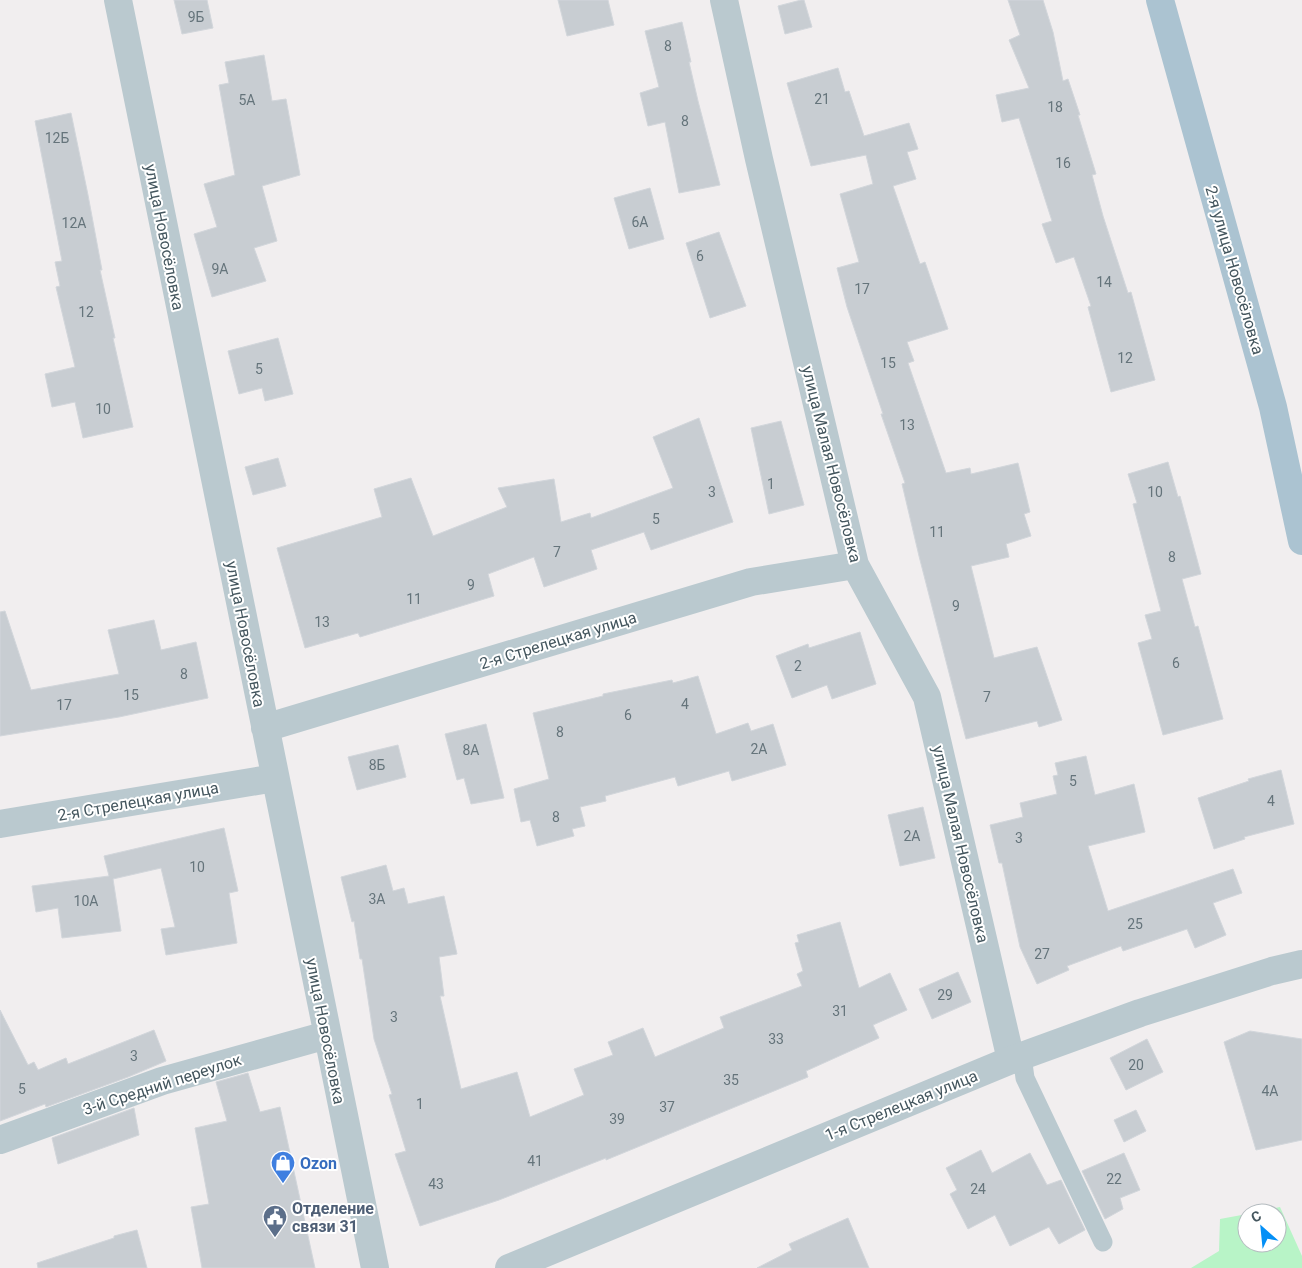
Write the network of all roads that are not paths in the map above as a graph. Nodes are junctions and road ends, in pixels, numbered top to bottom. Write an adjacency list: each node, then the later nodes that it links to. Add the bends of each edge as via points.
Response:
1 (118, 0): 6 (street, улица Новосёловка)
2 (724, 0): 5 (street, улица Малая Новосёловка)
3 (1160, 0): 4 (main road, 2-я улица Новосёловка, via 1273,407)
4 (1302, 541)
5 (855, 565): 6 (street, 2-я Стрелецкая улица, via 751,582); 11 (street, улица Малая Новосёловка, via 927,697)
6 (265, 728): 7 (street, улица Новосёловка)
7 (275, 778): 8 (street, 2-я Стрелецкая улица); 10 (street, улица Новосёловка)
8 (0, 824)
9 (1302, 964): 11 (street, 1-я Стрелецкая улица, via 1140,1013)
10 (327, 1035): 12 (street, 3-й Средний переулок, via 162,1081); 14 (street, улица Новосёловка)
11 (1016, 1058): 13 (lane); 15 (street, 1-я Стрелецкая улица)
12 (0, 1140)
13 (1103, 1242)
14 (375, 1268)
15 (509, 1268)

